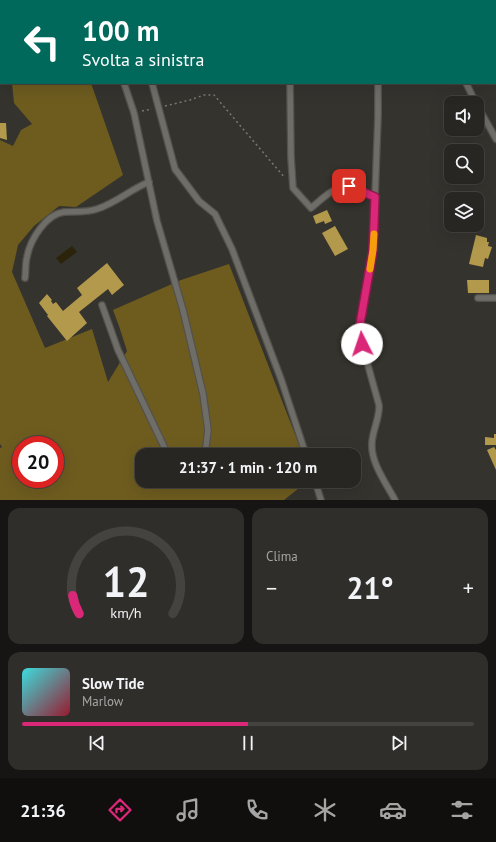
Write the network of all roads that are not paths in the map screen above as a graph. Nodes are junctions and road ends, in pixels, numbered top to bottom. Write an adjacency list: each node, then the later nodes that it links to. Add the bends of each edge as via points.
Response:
1 (124, 84): 9 (lane, via 134,113)
2 (152, 84): 17 (lane, via 175,169 199,201 215,214 232,248)
3 (290, 84): 10 (lane, via 293,188 311,208 333,191 349,186)
4 (378, 84): 10 (lane)
5 (467, 84): 6 (lane)
6 (473, 96)
7 (484, 117): 8 (lane)
8 (496, 139)
9 (149, 182): 11 (lane, via 97,209 55,215 39,229 27,257); 16 (lane, via 203,394 208,430)
10 (375, 197): 20 (lane, via 373,250 360,324 362,344 379,405 372,443 374,458)
11 (25, 278)
12 (478, 298): 13 (lane)
13 (496, 298)
14 (102, 305): 15 (lane, via 118,350)
15 (165, 448)
16 (206, 448)
17 (304, 448)
18 (317, 488): 19 (lane)
19 (321, 500)
20 (395, 500)

